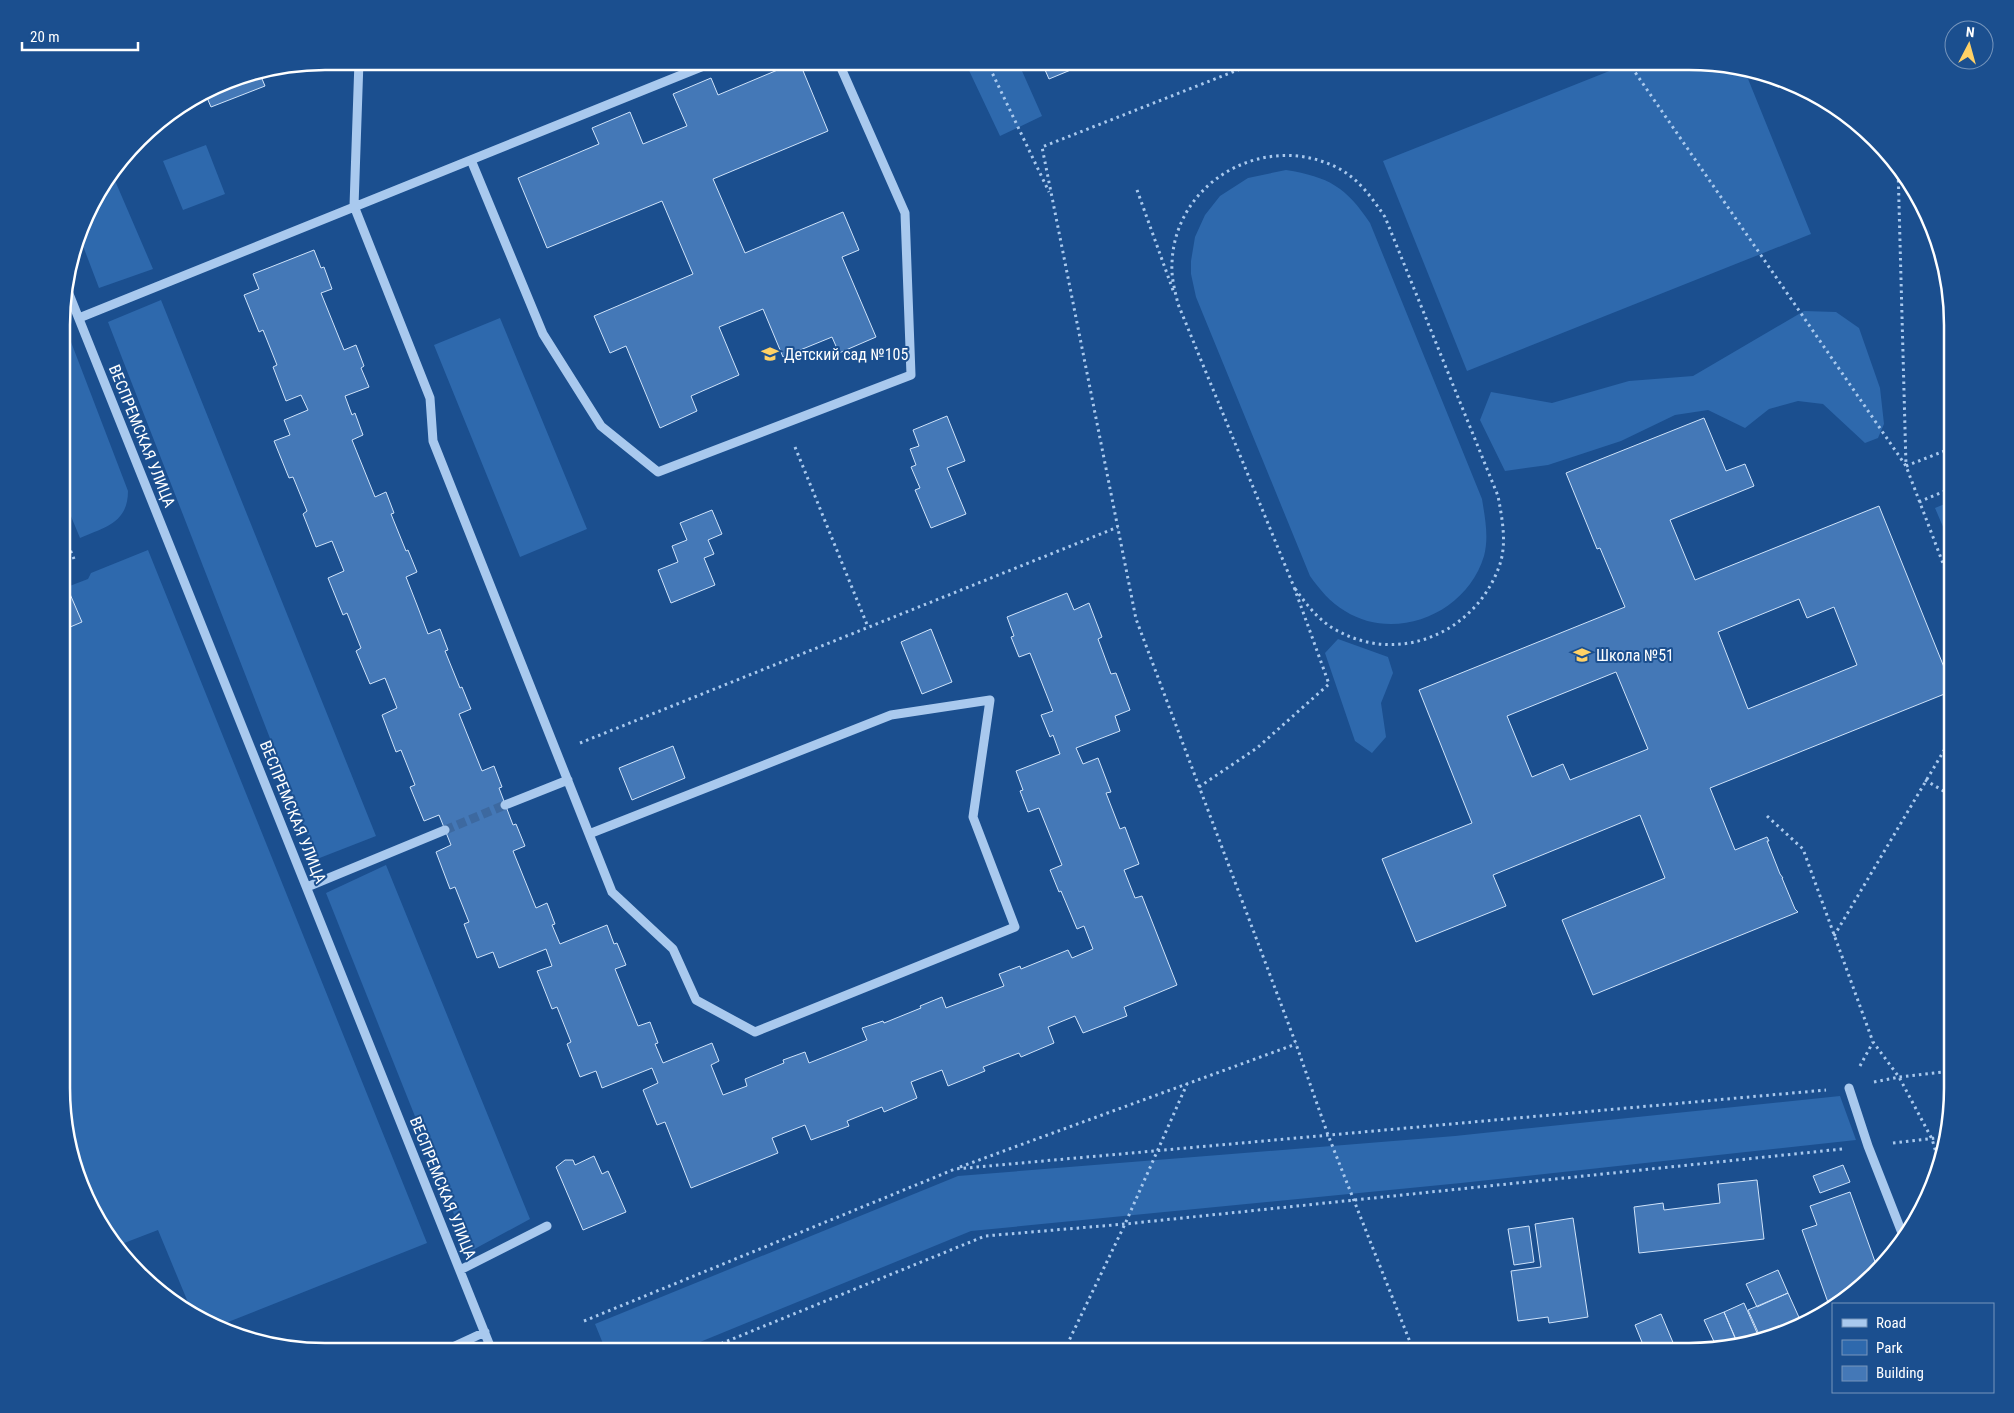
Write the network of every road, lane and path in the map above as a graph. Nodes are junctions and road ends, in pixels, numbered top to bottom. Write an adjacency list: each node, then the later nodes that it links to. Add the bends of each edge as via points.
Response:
1 (359, 70): 11 (street)
2 (694, 70): 7 (street)
3 (842, 70): 15 (street, via 905,213 911,375)
4 (991, 70): 10 (path)
5 (1238, 70): 10 (path, via 1042,147)
6 (1634, 70): 17 (path)
7 (471, 160): 11 (street); 15 (street, via 543,334 601,426 658,472)
8 (1898, 180): 17 (path)
9 (1137, 190): 13 (path)
10 (1052, 197): 20 (path)
11 (354, 206): 14 (street); 27 (street, via 430,398 433,441)
12 (71, 300): 14 (street, ВЕСПРЕМСКАЯ УЛИЦА)
13 (1178, 304): 24 (path); 24 (path, via 1172,276 1177,233 1188,208 1206,185 1240,163 1286,154 1313,158 1339,168 1361,184 1384,217 1498,496 1504,534 1500,563 1486,594 1466,617 1428,639 1390,645 1364,641 1336,630 1313,613)
14 (79, 318): 36 (street, ВЕСПРЕМСКАЯ УЛИЦА)
15 (785, 423): 25 (path)
16 (1944, 451): 17 (path)
17 (1906, 466): 19 (path)
18 (1944, 491): 19 (path)
19 (1919, 502): 23 (path)
20 (1118, 527): 25 (path); 30 (path, via 1136,620)
21 (70, 549): 22 (path)
22 (74, 559)
23 (1944, 564)
24 (1294, 587): 30 (path, via 1329,684 1257,748)
25 (868, 627): 27 (path)
26 (1944, 750): 29 (path)
27 (557, 752): 28 (street)
28 (568, 780): 32 (street); 35 (street)
29 (1926, 780): 31 (path); 37 (path)
30 (1199, 787): 38 (path)
31 (1944, 791)
32 (505, 805)
33 (1767, 816): 37 (path, via 1803,849)
34 (445, 830): 36 (street)
35 (589, 834): 35 (street, via 612,892 673,949 696,1000 755,1032 1015,927 973,817 990,700 891,714)
36 (307, 887): 54 (street, ВЕСПРЕМСКАЯ УЛИЦА)
37 (1834, 936): 40 (path, via 1873,1042)
38 (1296, 1044): 41 (path); 43 (path)
39 (1944, 1072): 40 (path)
40 (1899, 1077): 42 (path); 44 (path)
41 (1187, 1083): 47 (path); 49 (path)
42 (1849, 1088): 43 (path); 46 (street)
43 (1328, 1135): 47 (path); 50 (path)
44 (1932, 1139): 45 (path); 46 (path); 48 (path)
45 (1939, 1139)
46 (1868, 1146): 50 (path); 53 (street)
47 (1157, 1151): 49 (path); 51 (path)
48 (1936, 1151)
49 (955, 1169): 55 (path)
50 (1354, 1201): 51 (path); 61 (path)
51 (1124, 1224): 59 (path, via 985,1236); 60 (path)
52 (547, 1226): 54 (street)
53 (1901, 1230)
54 (460, 1270): 56 (street, ВЕСПРЕМСКАЯ УЛИЦА)
55 (584, 1320)
56 (485, 1332): 57 (street); 58 (street, ВЕСПРЕМСКАЯ УЛИЦА)
57 (461, 1343)
58 (489, 1343)
59 (722, 1343)
60 (1068, 1343)
61 (1410, 1343)

